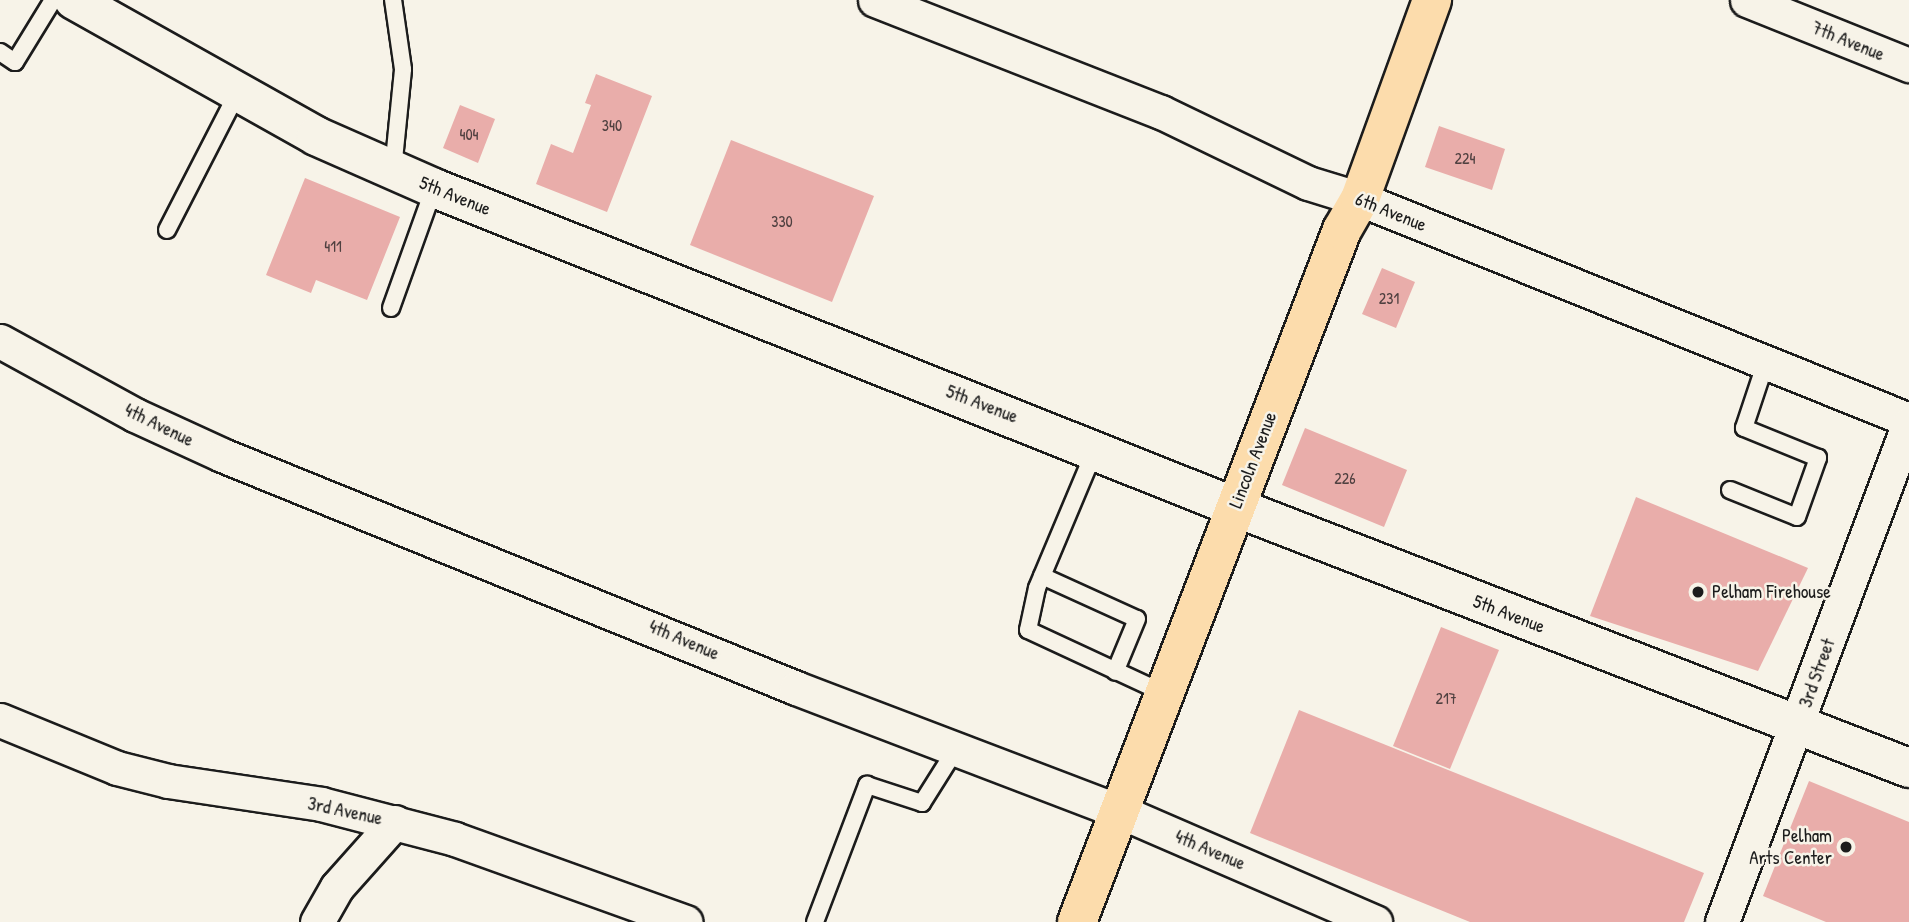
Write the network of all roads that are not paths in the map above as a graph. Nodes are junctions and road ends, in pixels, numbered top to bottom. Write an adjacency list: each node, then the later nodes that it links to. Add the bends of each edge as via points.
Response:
1 (53, 0): 7 (lane, via 15,62)
2 (74, 0): 9 (street, 5th Avenue)
3 (393, 0): 10 (lane, via 403,69)
4 (875, 0): 12 (street, 6th Avenue, via 1161,112 1308,183)
5 (1432, 0): 12 (main road, Lincoln Avenue)
6 (1748, 0): 8 (street, 7th Avenue)
7 (0, 52)
8 (1909, 65)
9 (238, 92): 10 (street, 5th Avenue, via 316,136); 13 (lane)
10 (393, 170): 11 (street, 5th Avenue)
11 (434, 188): 14 (lane); 18 (street, 5th Avenue)
12 (1360, 199): 16 (street, 6th Avenue); 20 (main road, Lincoln Avenue, via 1342,230)
13 (167, 230)
14 (391, 308)
15 (0, 341): 26 (street, 4th Avenue, via 135,415 222,456)
16 (1766, 362): 17 (street, 6th Avenue); 19 (lane, via 1744,428 1818,458 1797,517)
17 (1909, 421): 25 (street, 3rd Street)
18 (1096, 449): 20 (street, 5th Avenue); 21 (lane)
19 (1730, 490)
20 (1235, 507): 23 (main road, Lincoln Avenue); 25 (street, 5th Avenue)
21 (1042, 576): 22 (lane, via 1028,630); 22 (lane, via 1137,620)
22 (1115, 672): 23 (lane)
23 (1166, 694): 28 (main road, Lincoln Avenue)
24 (0, 720): 29 (street, 3rd Avenue, via 117,768 168,781 321,804)
25 (1797, 726): 27 (street, 5th Avenue); 35 (street, 3rd Street)
26 (956, 749): 28 (street, 4th Avenue); 32 (lane, via 922,803 867,785)
27 (1909, 768)
28 (1121, 812): 33 (main road, Lincoln Avenue); 34 (street, 4th Avenue)
29 (395, 822): 30 (street, via 337,887); 31 (street, 3rd Avenue)
30 (317, 922)
31 (686, 922)
32 (815, 922)
33 (1077, 922)
34 (1375, 922)
35 (1722, 922)

